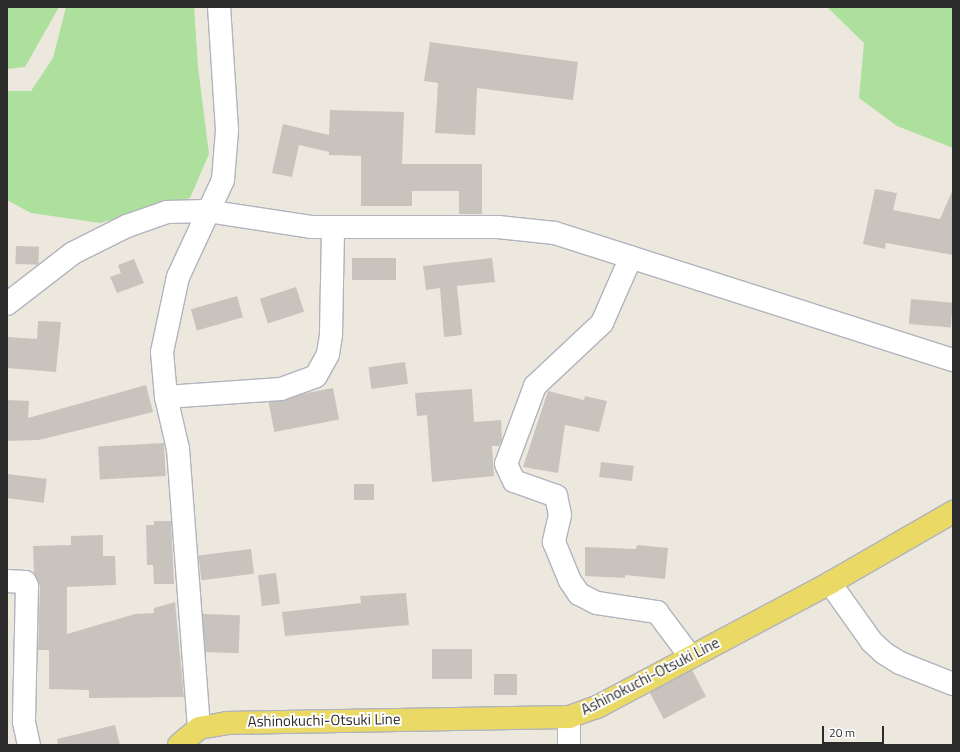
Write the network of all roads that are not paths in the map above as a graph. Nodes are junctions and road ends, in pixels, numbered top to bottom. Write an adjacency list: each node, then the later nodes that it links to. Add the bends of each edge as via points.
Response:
1 (219, 7): 2 (street, via 227,130 223,180)
2 (207, 211): 3 (street); 5 (street, via 158,214 127,226 73,253); 7 (street, via 178,277 162,352)
3 (333, 228): 4 (street, via 498,227 555,232); 7 (street, via 331,334 328,354 316,376 281,389)
4 (631, 257): 6 (street); 11 (street, via 602,323 535,386 506,464 514,481 556,496 560,515 554,542 570,581 579,594 597,602 657,612)
5 (7, 304)
6 (953, 360)
7 (166, 397): 14 (street, via 178,449)
8 (953, 512): 10 (main road, Ashinokuchi-Otsuki Line)
9 (7, 581): 15 (street, via 25,582 27,586 24,722)
10 (830, 583): 11 (main road, Ashinokuchi-Otsuki Line); 12 (street, via 872,642 884,653 900,663)
11 (690, 656): 13 (main road, Ashinokuchi-Otsuki Line, via 597,707)
12 (953, 684)
13 (569, 717): 14 (main road, Ashinokuchi-Otsuki Line, via 226,723); 17 (street)
14 (199, 728): 16 (main road, Ashinokuchi-Otsuki Line)
15 (29, 745)
16 (179, 745)
17 (569, 745)

